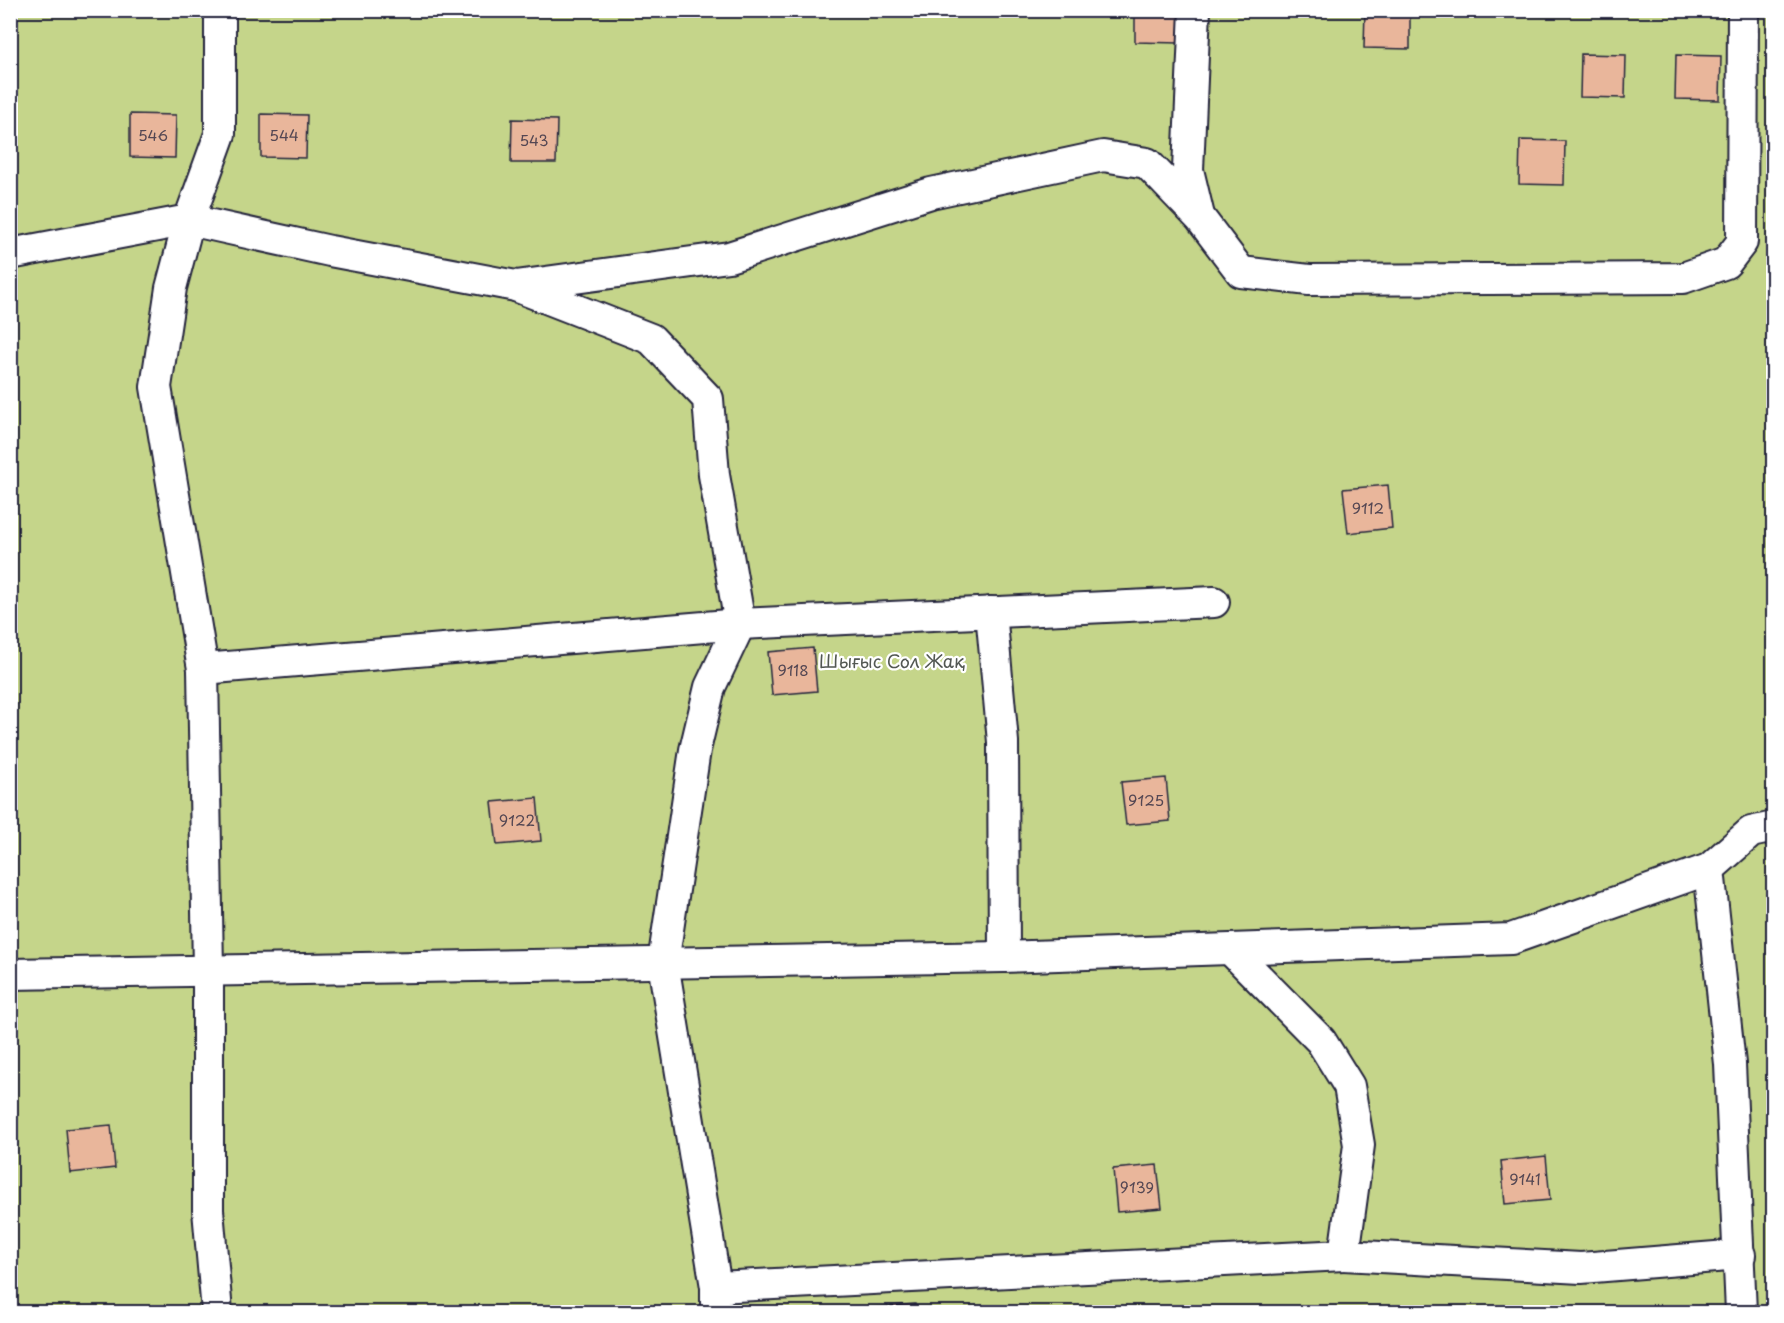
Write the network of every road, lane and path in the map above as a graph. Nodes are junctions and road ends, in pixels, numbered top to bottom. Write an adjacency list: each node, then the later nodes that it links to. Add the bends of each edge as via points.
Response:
1 (220, 10): 5 (street, via 220,134)
2 (1195, 10): 4 (street, via 1188,170)
3 (1743, 10): 4 (street, via 1742,242 1726,263 1683,278 1309,280 1241,272)
4 (1200, 218): 7 (street, via 1147,164 1102,156 931,193 729,257)
5 (189, 220): 6 (street); 7 (street); 11 (street, via 171,288 156,387)
6 (10, 254)
7 (516, 286): 10 (street, via 651,339 708,399 714,475)
8 (1214, 602): 9 (street)
9 (991, 612): 10 (street); 15 (street, via 1003,742)
10 (740, 624): 11 (street); 16 (street, via 710,687 695,750)
11 (203, 669): 17 (street)
12 (1773, 827): 13 (street, via 1751,832)
13 (1709, 869): 14 (street, via 1511,939); 20 (street, via 1730,1065)
14 (1231, 950): 15 (street); 19 (street, via 1322,1041 1348,1086 1359,1145)
15 (1004, 957): 16 (street)
16 (663, 963): 17 (street); 21 (street)
17 (208, 970): 18 (street); 22 (street, via 208,1210)
18 (10, 974)
19 (1344, 1255): 20 (street, via 1581,1268); 21 (street)
20 (1740, 1255): 23 (street)
21 (716, 1300)
22 (217, 1312)
23 (1742, 1312)

